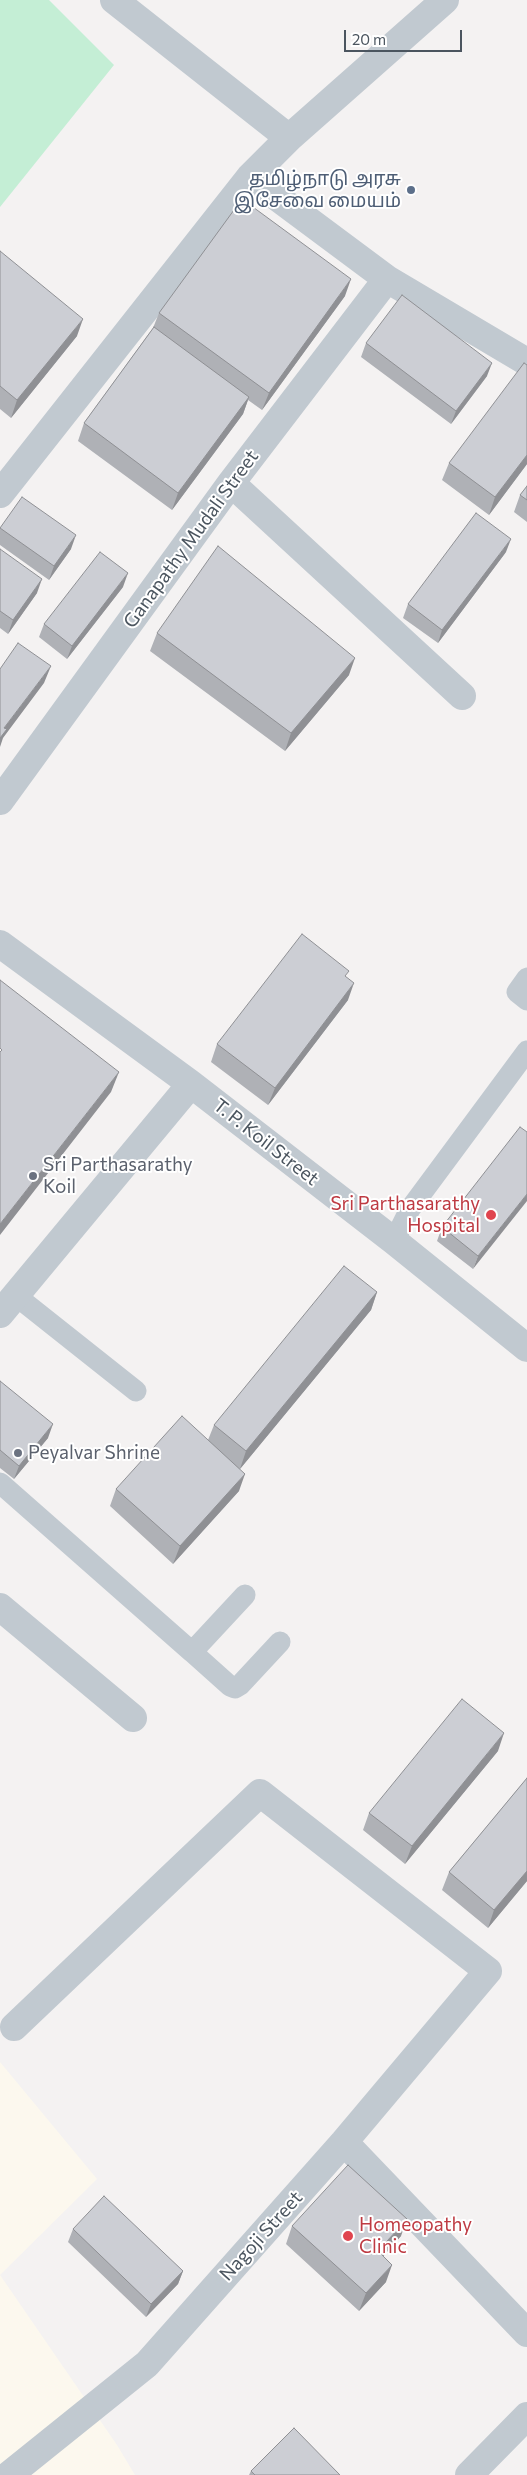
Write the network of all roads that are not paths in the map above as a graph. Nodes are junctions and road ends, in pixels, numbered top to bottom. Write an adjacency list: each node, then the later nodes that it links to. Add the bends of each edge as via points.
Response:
1 (114, 0): 3 (street)
2 (445, 0): 3 (street)
3 (289, 138): 4 (street)
4 (250, 177): 5 (street); 8 (street)
5 (387, 280): 6 (street); 7 (street, Ganapathy Mudali Street)
6 (527, 362)
7 (231, 483): 9 (street); 10 (street, Ganapathy Mudali Street)
8 (0, 494)
9 (462, 696)
10 (0, 801)
11 (0, 944): 15 (street, T. P. Koil Street)
12 (527, 978): 13 (lane, via 517,992)
13 (527, 1000)
14 (527, 1051): 16 (lane, via 410,1209)
15 (191, 1084): 16 (street, T. P. Koil Street); 17 (street)
16 (394, 1241): 18 (street, T. P. Koil Street)
17 (8, 1305): 19 (lane)
18 (527, 1348)
19 (136, 1391)
20 (0, 1483): 24 (lane)
21 (245, 1595): 24 (lane)
22 (0, 1607): 25 (street)
23 (280, 1642): 24 (lane, via 235,1688)
24 (192, 1652)
25 (134, 1718)
26 (14, 2028): 27 (street, Nagoji Street, via 260,1793 488,1971)
27 (344, 2142): 28 (street); 30 (street, Nagoji Street, via 147,2364)
28 (527, 2333)
29 (527, 2416): 31 (street)
30 (9, 2475)
31 (469, 2475)

